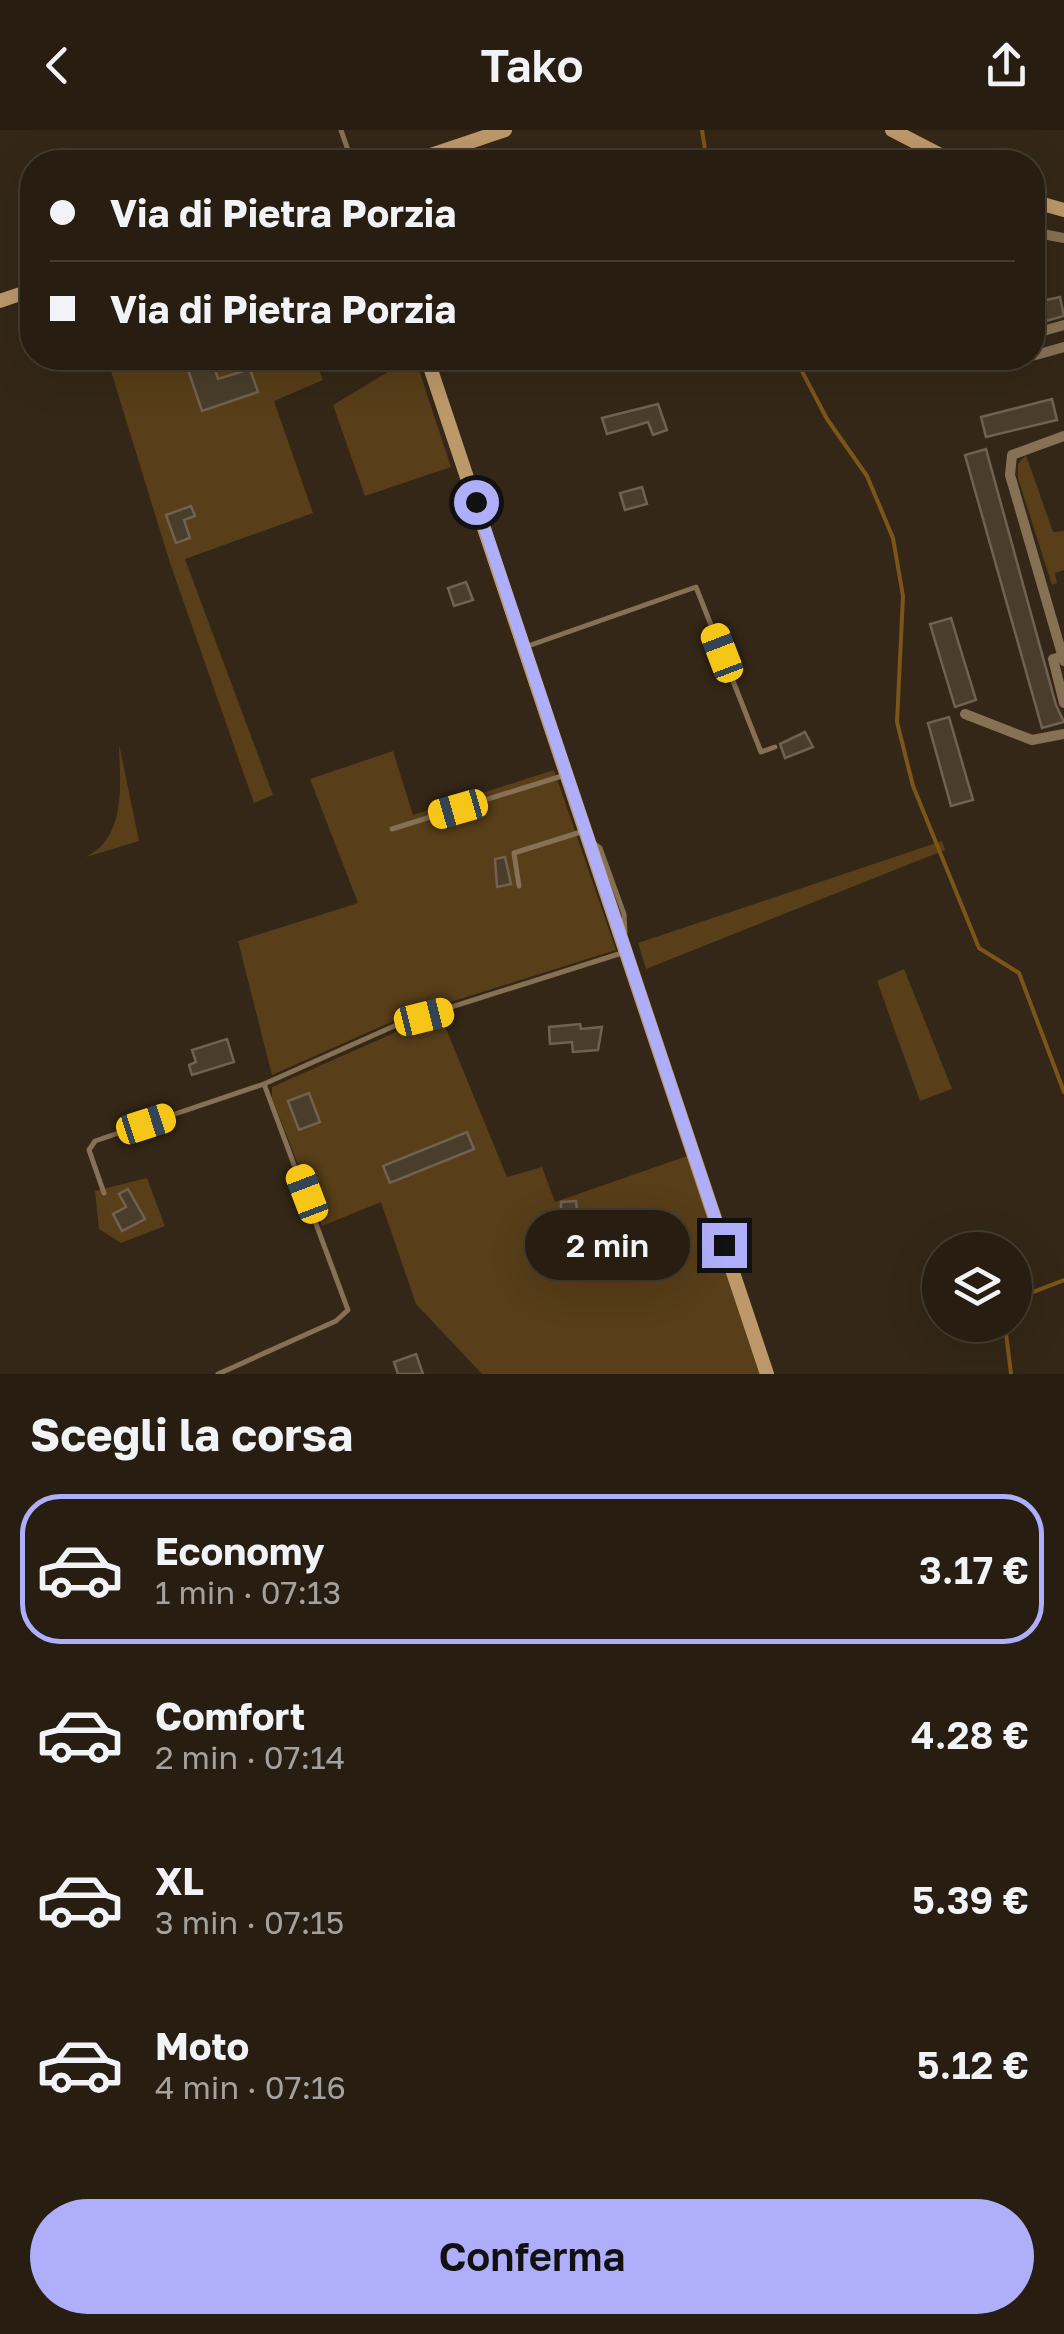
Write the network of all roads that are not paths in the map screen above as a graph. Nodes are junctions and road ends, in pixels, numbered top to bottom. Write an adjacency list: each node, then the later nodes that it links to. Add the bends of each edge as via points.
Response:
1 (504, 130): 3 (street)
2 (892, 130): 4 (street)
3 (448, 150)
4 (931, 150)
5 (431, 370): 7 (street)
6 (1064, 436): 8 (street, via 1012,455 1010,475)
7 (525, 648): 12 (lane, via 696,588 760,752); 13 (street)
8 (1064, 658): 9 (street, via 1053,658)
9 (1064, 702)
10 (965, 714): 11 (street, via 1032,740)
11 (1064, 734)
12 (775, 746)
13 (568, 774): 14 (lane); 15 (street)
14 (392, 828)
15 (588, 835): 16 (lane, via 514,853); 17 (street)
16 (519, 886)
17 (626, 948): 18 (lane, via 401,1023); 21 (street)
18 (264, 1084): 19 (lane, via 95,1141 89,1150); 20 (lane, via 348,1310 336,1322)
19 (104, 1193)
20 (218, 1374)
21 (768, 1374)

